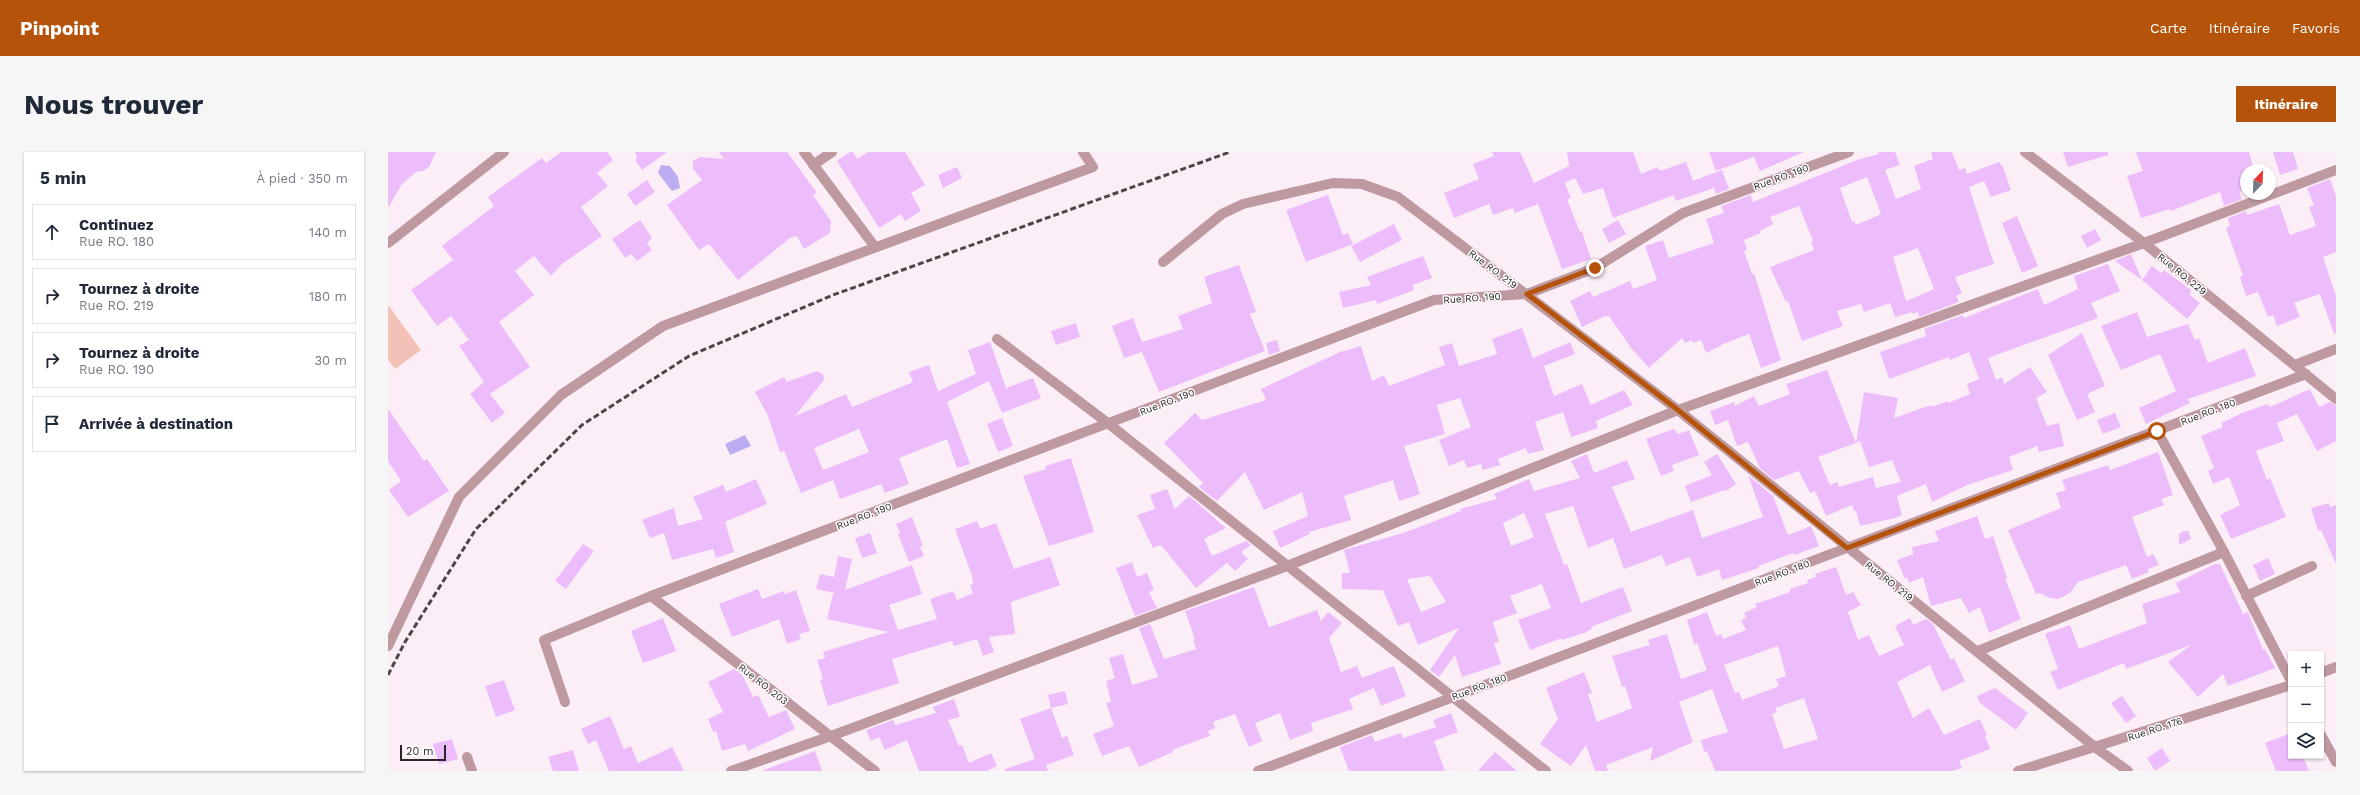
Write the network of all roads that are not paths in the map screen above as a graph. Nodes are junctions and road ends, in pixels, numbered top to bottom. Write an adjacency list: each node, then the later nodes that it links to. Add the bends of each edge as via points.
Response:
1 (504, 152): 9 (street)
2 (804, 152): 7 (street)
3 (832, 152): 7 (street)
4 (1084, 152): 11 (street, via 1093,167)
5 (1849, 152): 13 (street, Rue RO. 190, via 1683,213 1595,268)
6 (2025, 152): 10 (street, Rue RO. 229)
7 (814, 165): 11 (street)
8 (2336, 170): 10 (street)
9 (388, 243)
10 (2144, 243): 16 (street, Rue RO. 229); 19 (street)
11 (875, 247): 28 (street, via 663,326 561,395 459,497)
12 (1163, 262): 13 (street, Rue RO. 219, via 1222,214 1243,204 1333,183 1362,184 1398,197)
13 (1527, 294): 19 (street, Rue RO. 219); 20 (street, Rue RO. 190, via 1434,300)
14 (997, 339): 20 (street)
15 (2336, 349): 16 (street)
16 (2295, 365): 17 (street, Rue RO. 229)
17 (2306, 374): 18 (street, Rue RO. 229); 21 (street, Rue RO. 180)
18 (2336, 399)
19 (1678, 410): 22 (street, Rue RO. 219); 24 (street)
20 (1109, 424): 24 (street); 26 (street, Rue RO. 190)
21 (2157, 431): 22 (street, Rue RO. 180); 23 (street)
22 (1847, 548): 29 (street, Rue RO. 219); 34 (street, Rue RO. 180)
23 (2224, 552): 27 (street); 29 (street)
24 (1287, 566): 34 (street); 36 (street)
25 (2312, 566): 27 (street)
26 (651, 596): 35 (street, Rue RO. 190, via 544,640); 36 (street, Rue RO. 203)
27 (2246, 596): 32 (street)
28 (388, 645)
29 (1978, 651): 38 (street, Rue RO. 219)
30 (2336, 667): 31 (street)
31 (2324, 672)
32 (2288, 675)
33 (2288, 686): 38 (street, Rue RO. 176)
34 (1453, 697): 44 (street, Rue RO. 180); 45 (street)
35 (565, 702)
36 (831, 736): 42 (street); 43 (street, Rue RO. 203)
37 (2324, 740): 40 (street)
38 (2096, 748): 46 (street, Rue RO. 176); 47 (street, Rue RO. 219)
39 (467, 757): 41 (street)
40 (2336, 762)
41 (472, 771)
42 (731, 771)
43 (875, 771)
44 (1258, 771)
45 (1546, 771)
46 (2018, 771)
47 (2128, 771)

